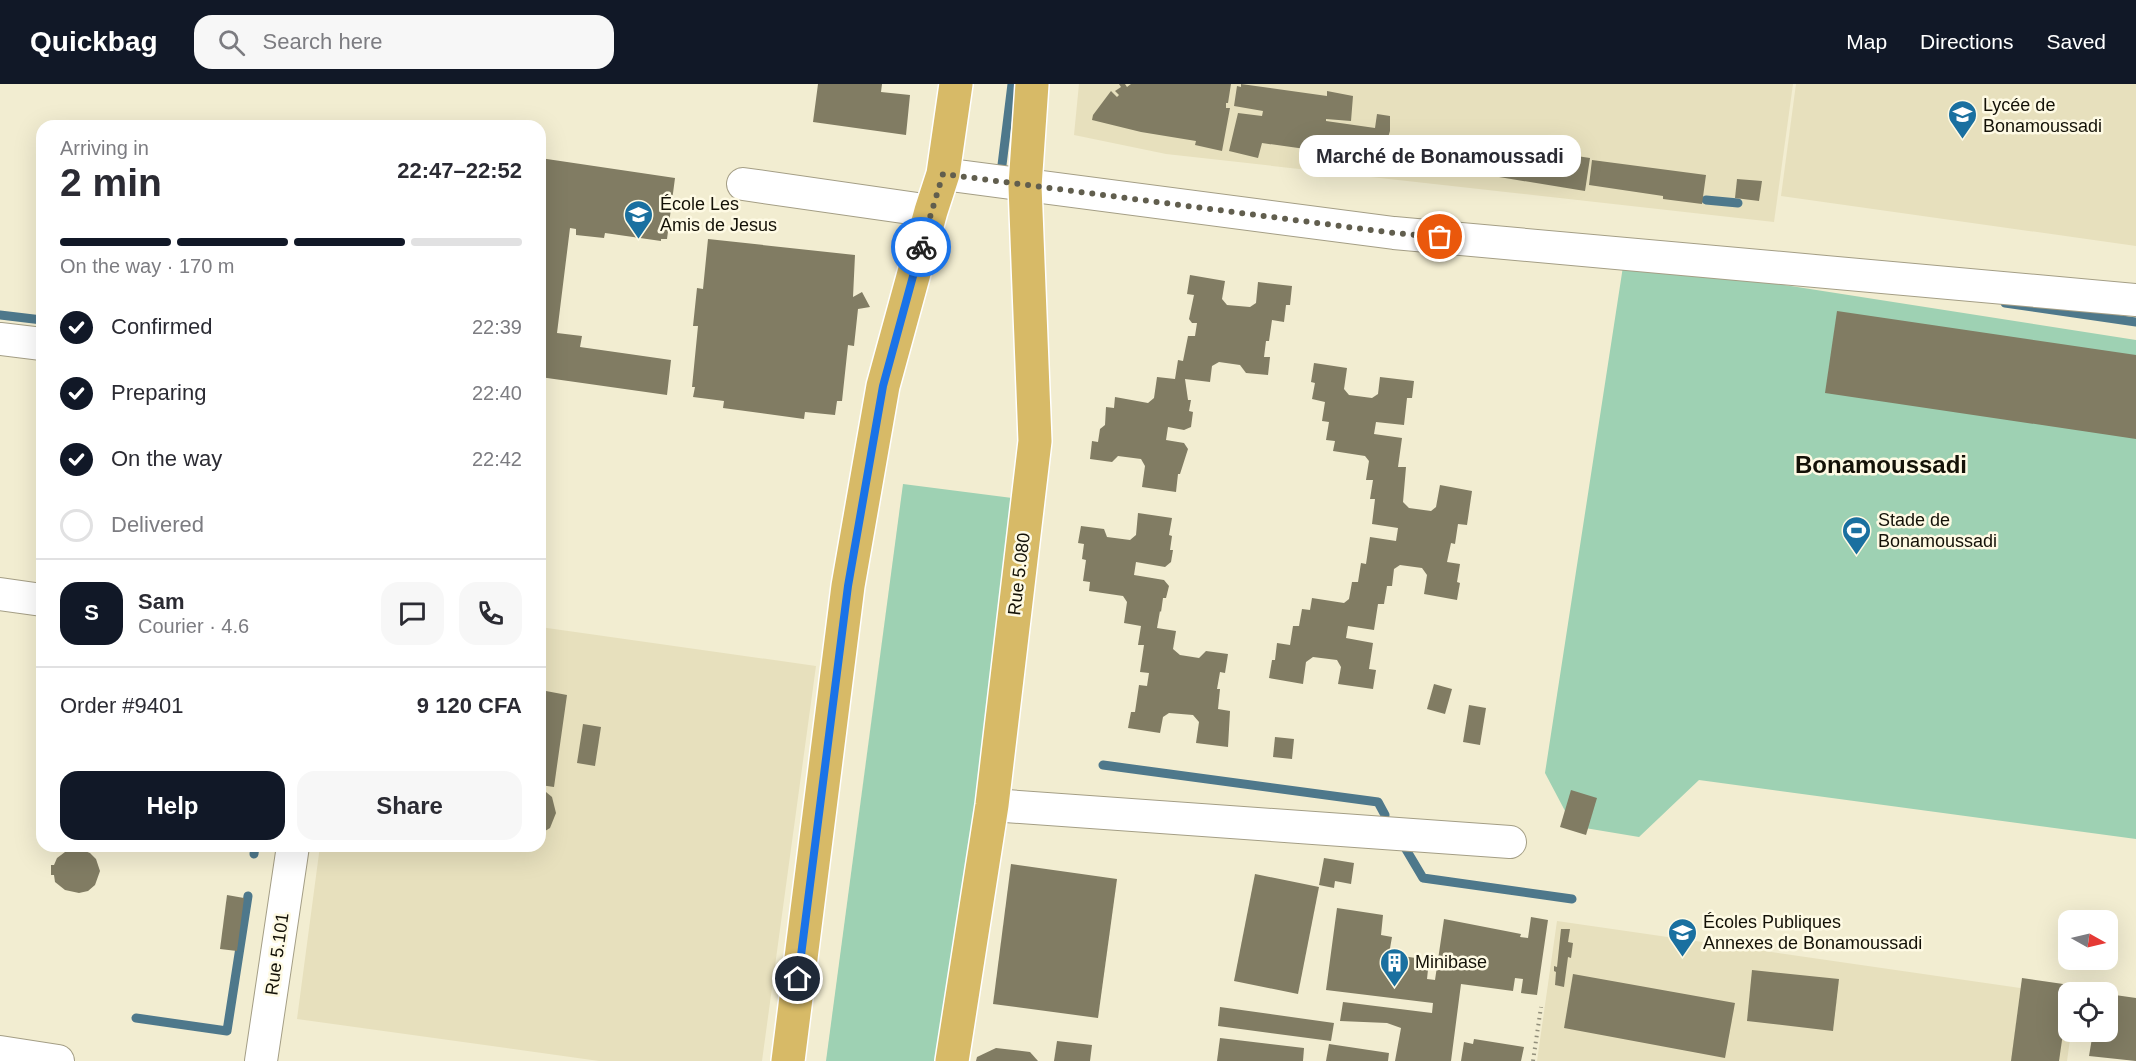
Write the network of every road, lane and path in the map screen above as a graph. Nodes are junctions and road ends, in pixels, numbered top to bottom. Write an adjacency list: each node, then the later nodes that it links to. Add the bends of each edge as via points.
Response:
1 (956, 84): 3 (main road)
2 (1032, 84): 5 (main road, Rue 5.080)
3 (943, 174): 5 (street); 6 (main road)
4 (743, 184): 6 (street)
5 (1024, 186): 7 (street, via 1394,233); 12 (main road, Rue 5.080, via 1035,441)
6 (931, 211): 19 (main road, via 883,386 848,586)
7 (2136, 300)
8 (0, 339): 9 (street)
9 (36, 343)
10 (0, 594): 11 (street)
11 (36, 599)
12 (992, 805): 13 (street); 20 (main road, Rue 5.080)
13 (1510, 842)
14 (292, 852): 18 (street, Rue 5.101)
15 (1541, 1007): 21 (path)
16 (0, 1052): 17 (street)
17 (58, 1061)
18 (261, 1061)
19 (788, 1061)
20 (952, 1061)
21 (1533, 1061)

